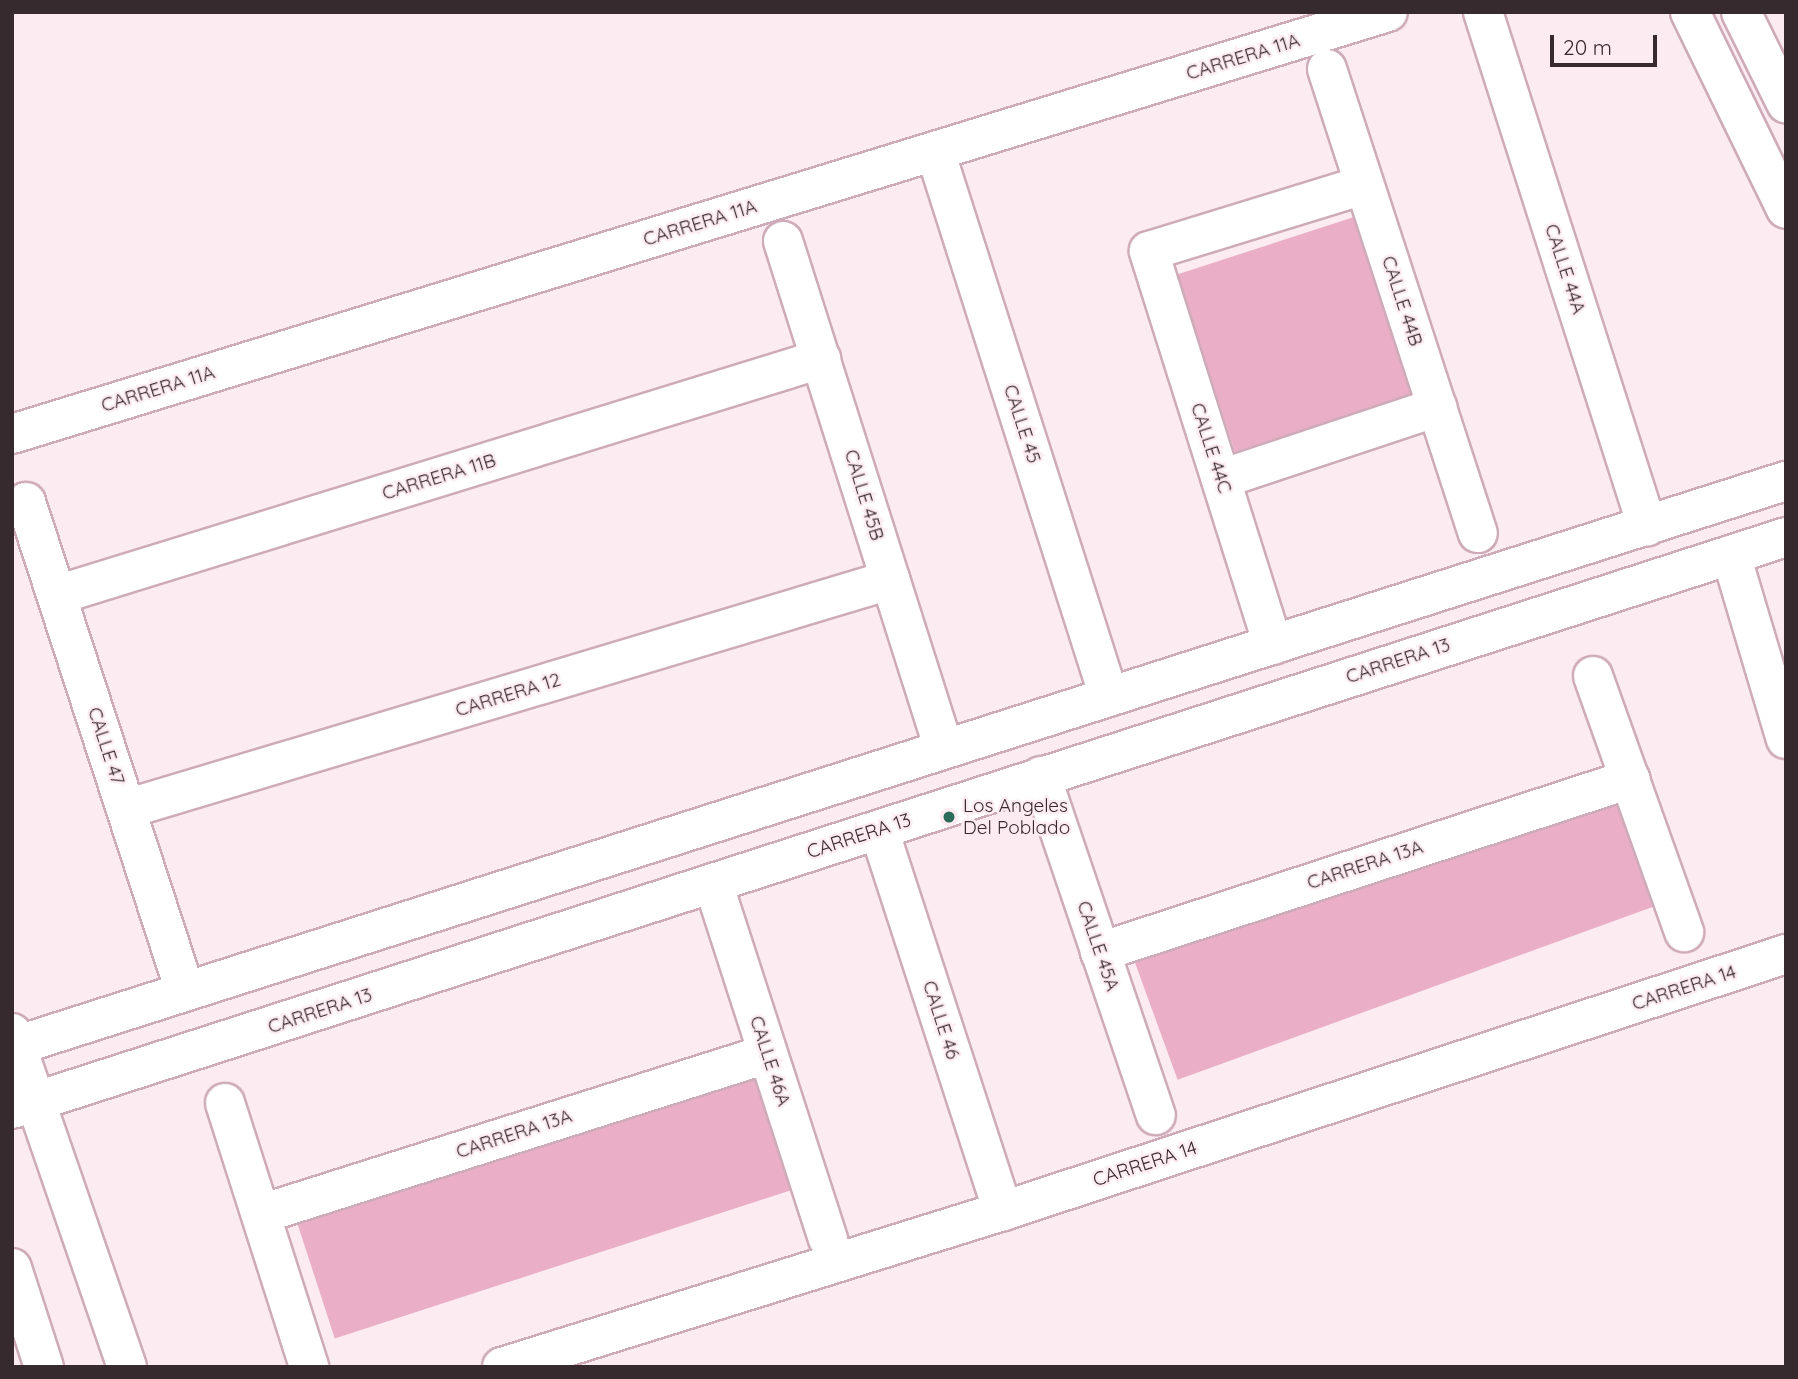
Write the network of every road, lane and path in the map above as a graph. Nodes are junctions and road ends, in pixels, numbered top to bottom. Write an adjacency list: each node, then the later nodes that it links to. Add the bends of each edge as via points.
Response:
1 (1388, 12): 7 (street, CARRERA 11A)
2 (1483, 12): 17 (street, CALLE 44A)
3 (1690, 12): 9 (street)
4 (1741, 12): 6 (street)
5 (1328, 69): 8 (street, CALLE 44B)
6 (1786, 103)
7 (935, 151): 13 (street, CARRERA 11A); 25 (street, CALLE 45)
8 (1363, 185): 12 (street, CALLE 44B); 14 (street, CALLE 44C, via 1149,251)
9 (1786, 209)
10 (783, 241): 11 (street, CALLE 45B)
11 (821, 359): 21 (street, CALLE 45B); 22 (street, CARRERA 11B)
12 (1437, 407): 14 (street); 18 (street, CALLE 44B)
13 (12, 434)
14 (1221, 479): 23 (street, CALLE 44C)
15 (1786, 481): 17 (street)
16 (26, 502): 22 (street, CALLE 47)
17 (1647, 526): 23 (street)
18 (1478, 533)
19 (1786, 537): 20 (street, CARRERA 13)
20 (1731, 555): 26 (street); 28 (street, CARRERA 13)
21 (890, 580): 27 (street, CALLE 45B); 30 (street, CARRERA 12)
22 (57, 595): 30 (street, CALLE 47)
23 (1273, 645): 25 (street)
24 (1593, 676): 29 (street)
25 (1109, 697): 27 (street)
26 (1786, 739)
27 (944, 749): 36 (street)
28 (1041, 776): 31 (street, CARRERA 13); 34 (street, CALLE 45A)
29 (1630, 779): 33 (street); 34 (street, CARRERA 13A)
30 (126, 810): 36 (street, CALLE 47)
31 (879, 830): 32 (street, CARRERA 13); 42 (street, CALLE 46)
32 (713, 883): 38 (street, CALLE 46A); 40 (street, CARRERA 13)
33 (1684, 932)
34 (1100, 952): 41 (street, CALLE 45A)
35 (1786, 954): 42 (street, CARRERA 14)
36 (185, 991): 37 (street)
37 (14, 1042): 40 (street)
38 (767, 1054): 43 (street, CARRERA 13A); 44 (street, CALLE 46A)
39 (225, 1102): 43 (street)
40 (23, 1106): 47 (street)
41 (1156, 1115)
42 (1003, 1211): 49 (street, CARRERA 14)
43 (261, 1214): 48 (street)
44 (828, 1239)
45 (12, 1268): 46 (street)
46 (44, 1367)
47 (127, 1367)
48 (309, 1367)
49 (502, 1367)

